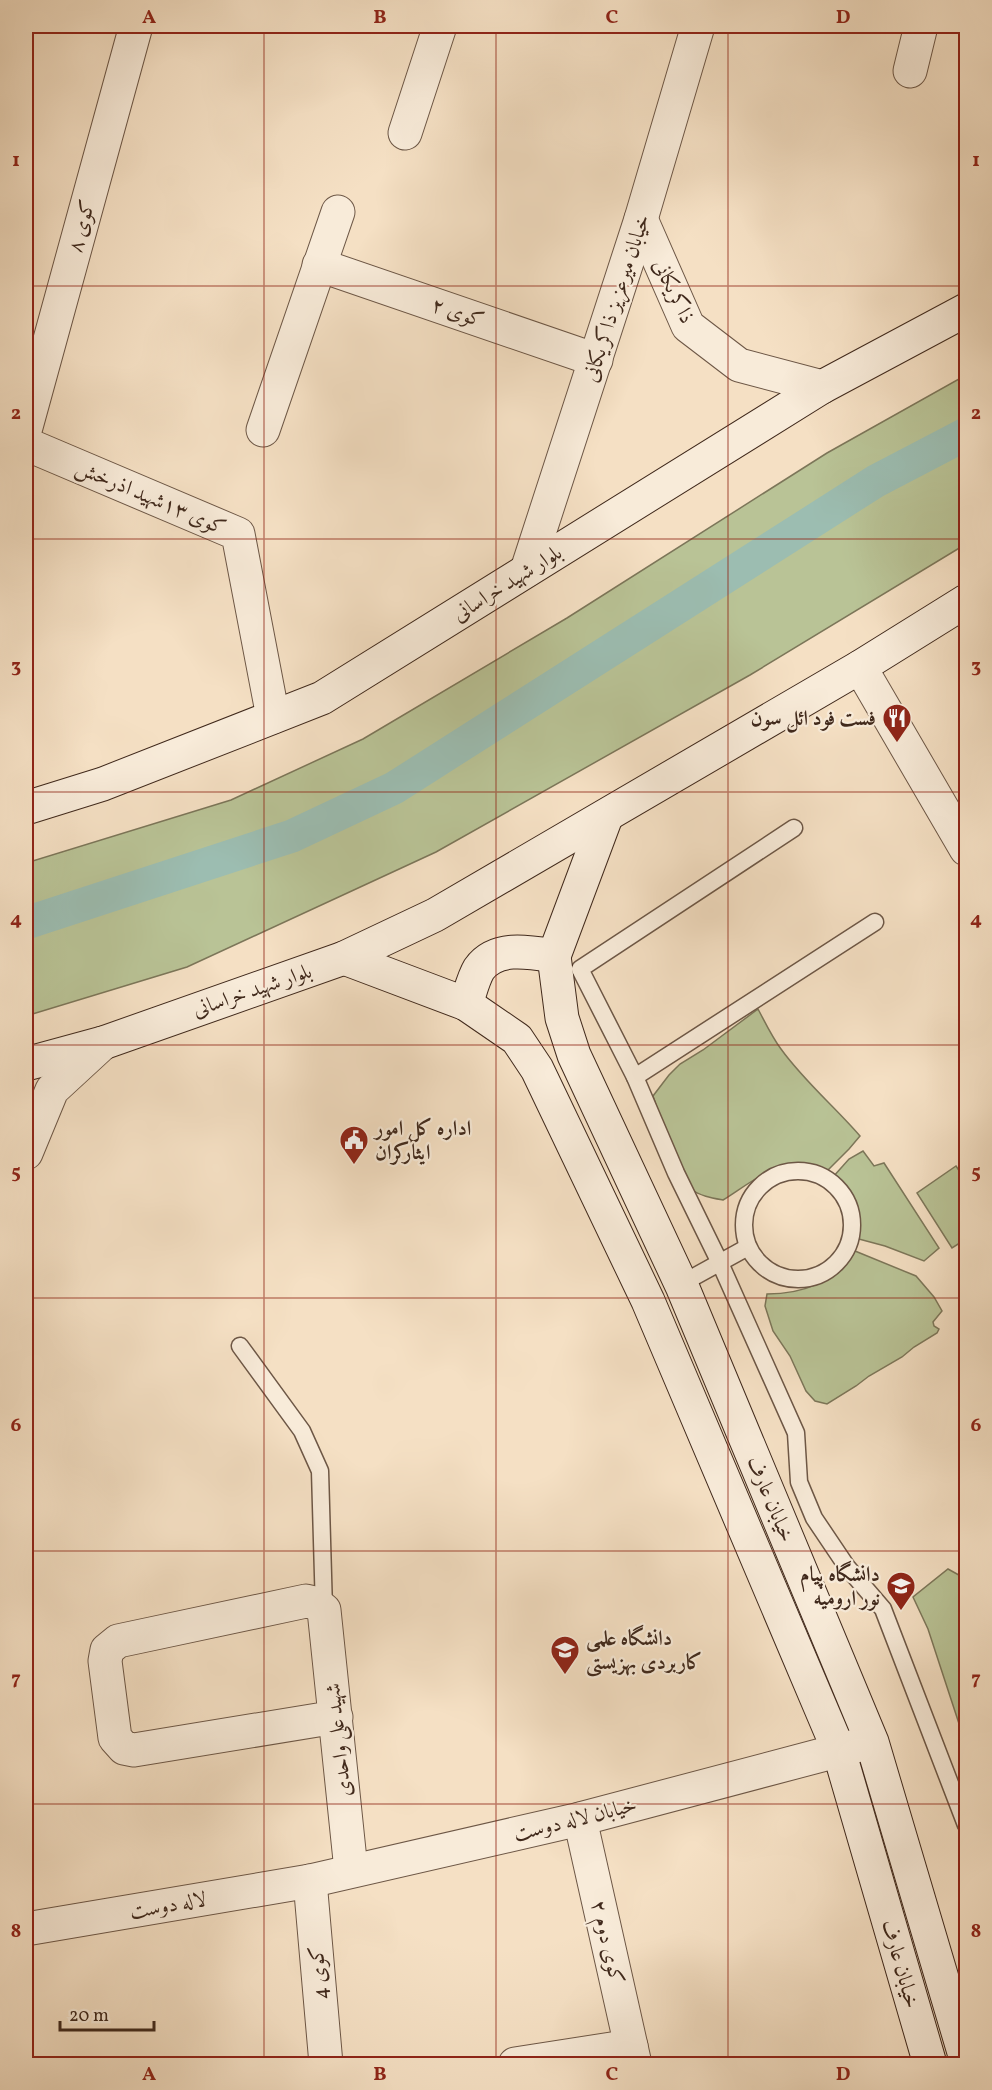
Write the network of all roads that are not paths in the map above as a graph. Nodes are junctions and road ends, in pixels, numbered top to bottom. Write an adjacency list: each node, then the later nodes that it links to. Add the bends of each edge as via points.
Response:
1 (136, 26): 13 (street, کوی ۸)
2 (440, 26): 6 (street)
3 (698, 26): 8 (street, خیابان میرعزیز ذاکر یکانی)
4 (921, 26): 5 (street)
5 (910, 71)
6 (405, 133)
7 (338, 212): 9 (street)
8 (641, 219): 11 (street, خیابان میرعزیز ذاکر یکانی); 12 (street, ذاکریکانی, via 688,326 739,365)
9 (319, 265): 11 (street, کوی ۲); 14 (street)
10 (966, 310): 12 (street, بلوار شهید خراسانی)
11 (596, 360): 16 (street, خیابان میرعزیز ذاکر یکانی)
12 (822, 387): 16 (street, بلوار شهید خراسانی)
13 (26, 427)
14 (263, 430)
15 (26, 444): 19 (street, کوی ۱۳شهید اذرخش, via 238,534)
16 (528, 570): 19 (street, بلوار شهید خراسانی, via 322,698)
17 (966, 601): 18 (street, بلوار شهید خراسانی)
18 (860, 667): 21 (street, بلوار شهید خراسانی); 23 (street)
19 (273, 717): 20 (street, بلوار شهید خراسانی, via 103,784)
20 (26, 808)
21 (606, 817): 25 (street); 26 (street, بلوار شهید خراسانی, via 435,915)
22 (794, 828): 30 (lane, via 580,969)
23 (966, 849)
24 (875, 921): 30 (lane)
25 (554, 956): 27 (street, via 513,951 497,955 481,966); 34 (street, خیابان عارف, via 562,1018 574,1055)
26 (344, 957): 27 (street, خیابان عارف); 28 (street, بلوار شهید خراسانی)
27 (466, 1004): 39 (street, خیابان عارف, via 517,1039 537,1069 648,1301)
28 (102, 1043): 29 (street, بلوار شهید خراسانی); 31 (street, via 52,1090)
29 (26, 1064)
30 (635, 1077): 33 (lane)
31 (26, 1153)
32 (748, 1247): 32 (lane, via 761,1266 777,1275 794,1280 812,1278 841,1258 850,1238 849,1206 827,1179 810,1172 792,1171 775,1176 760,1186 750,1200 744,1217); 33 (lane)
33 (720, 1263): 34 (lane); 41 (lane, via 796,1433 799,1482 814,1518 847,1567 883,1609)
34 (682, 1286): 38 (street, خیابان عارف)
35 (240, 1346): 36 (lane, via 302,1431 320,1472)
36 (324, 1610): 37 (street, شهید علی واحدی); 37 (street, via 306,1601 118,1641 107,1650 105,1661 115,1738 124,1749)
37 (336, 1717): 42 (street, شهید علی واحدی)
38 (872, 1742): 39 (street, خیابان لاله دوست); 46 (street, خیابان عارف)
39 (839, 1751): 40 (street, خیابان لاله دوست); 49 (street, خیابان عارف)
40 (580, 1819): 42 (street, خیابان لاله دوست); 45 (street, کوی دوم ۲)
41 (966, 1825)
42 (351, 1870): 43 (street, خیابان لاله دوست)
43 (310, 1881): 44 (street, لاله دوست); 47 (street, کوی 4)
44 (26, 1929)
45 (633, 2055): 48 (street)
46 (966, 2059)
47 (326, 2064)
48 (514, 2064)
49 (930, 2064)

